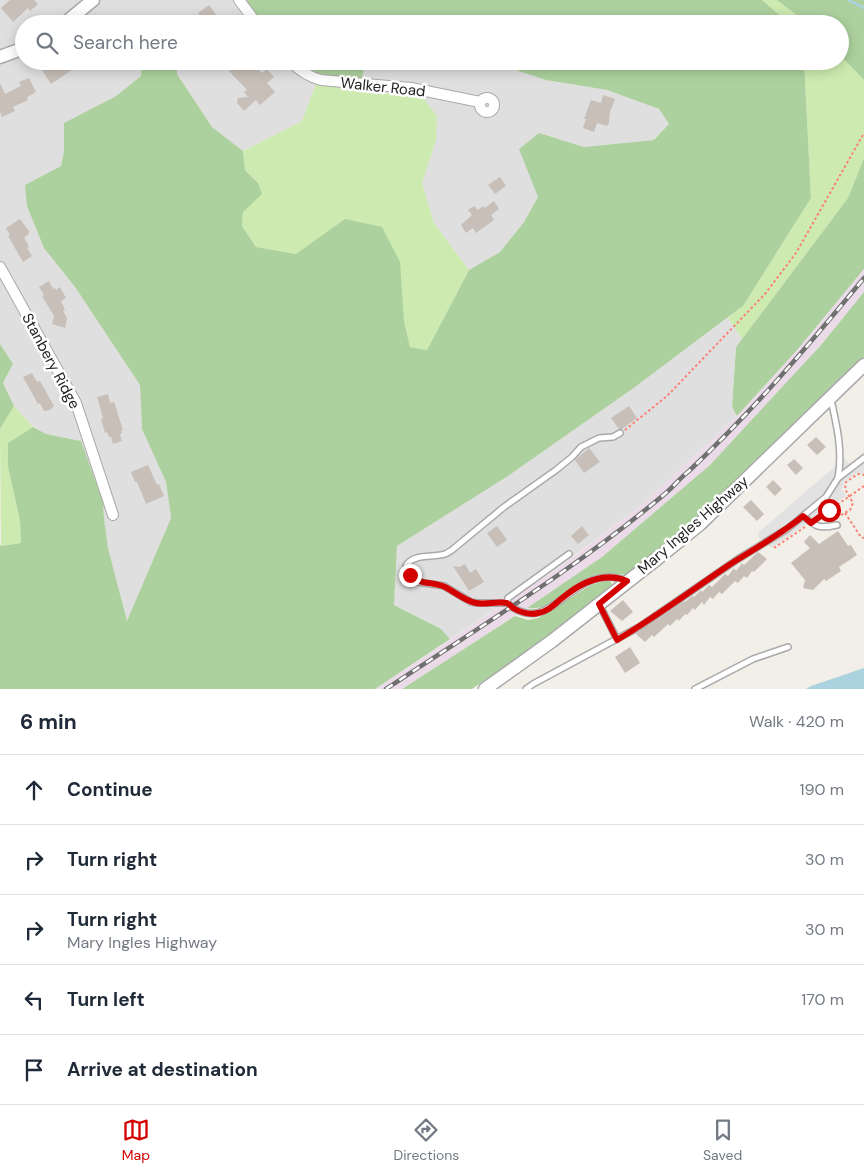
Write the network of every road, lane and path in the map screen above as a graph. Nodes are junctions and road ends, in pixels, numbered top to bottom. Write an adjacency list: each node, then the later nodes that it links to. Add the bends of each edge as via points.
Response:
1 (93, 0): 3 (street)
2 (239, 0): 4 (street)
3 (75, 15)
4 (250, 15)
5 (15, 51): 6 (street)
6 (0, 57)
7 (300, 70): 8 (street, Walker Road, via 321,80 410,88)
8 (480, 102)
9 (864, 133): 13 (path, via 796,253 765,294 667,396)
10 (0, 267): 21 (street, Stanbery Ridge, via 76,403)
11 (864, 365): 12 (street, Mary Ingles Highway)
12 (830, 397): 16 (lane, via 840,444); 28 (street, Mary Ingles Highway, via 700,524)
13 (620, 433): 29 (lane, via 581,447 452,550 413,559 406,566 418,582 444,586 471,602)
14 (864, 458): 16 (lane)
15 (864, 475): 18 (path, via 858,474 846,482)
16 (838, 478): 22 (lane, via 826,497)
17 (864, 486): 18 (path)
18 (849, 496): 19 (path); 20 (path, via 853,505)
19 (829, 510): 20 (path, via 838,517); 23 (path)
20 (845, 514): 25 (path, via 860,537)
21 (113, 515)
22 (803, 516): 23 (lane); 31 (lane)
23 (811, 523): 24 (lane, via 825,528); 26 (path)
24 (837, 525)
25 (864, 538)
26 (774, 548)
27 (568, 554): 29 (lane, via 520,588 508,598)
28 (627, 581): 29 (lane, via 606,577 592,580 539,613 520,612); 30 (street, Mary Ingles Highway)
29 (507, 603)
30 (599, 604): 31 (lane); 33 (street, Mary Ingles Highway)
31 (617, 640): 34 (lane)
32 (788, 646): 35 (lane, via 753,659)
33 (485, 689)
34 (526, 689)
35 (695, 689)

